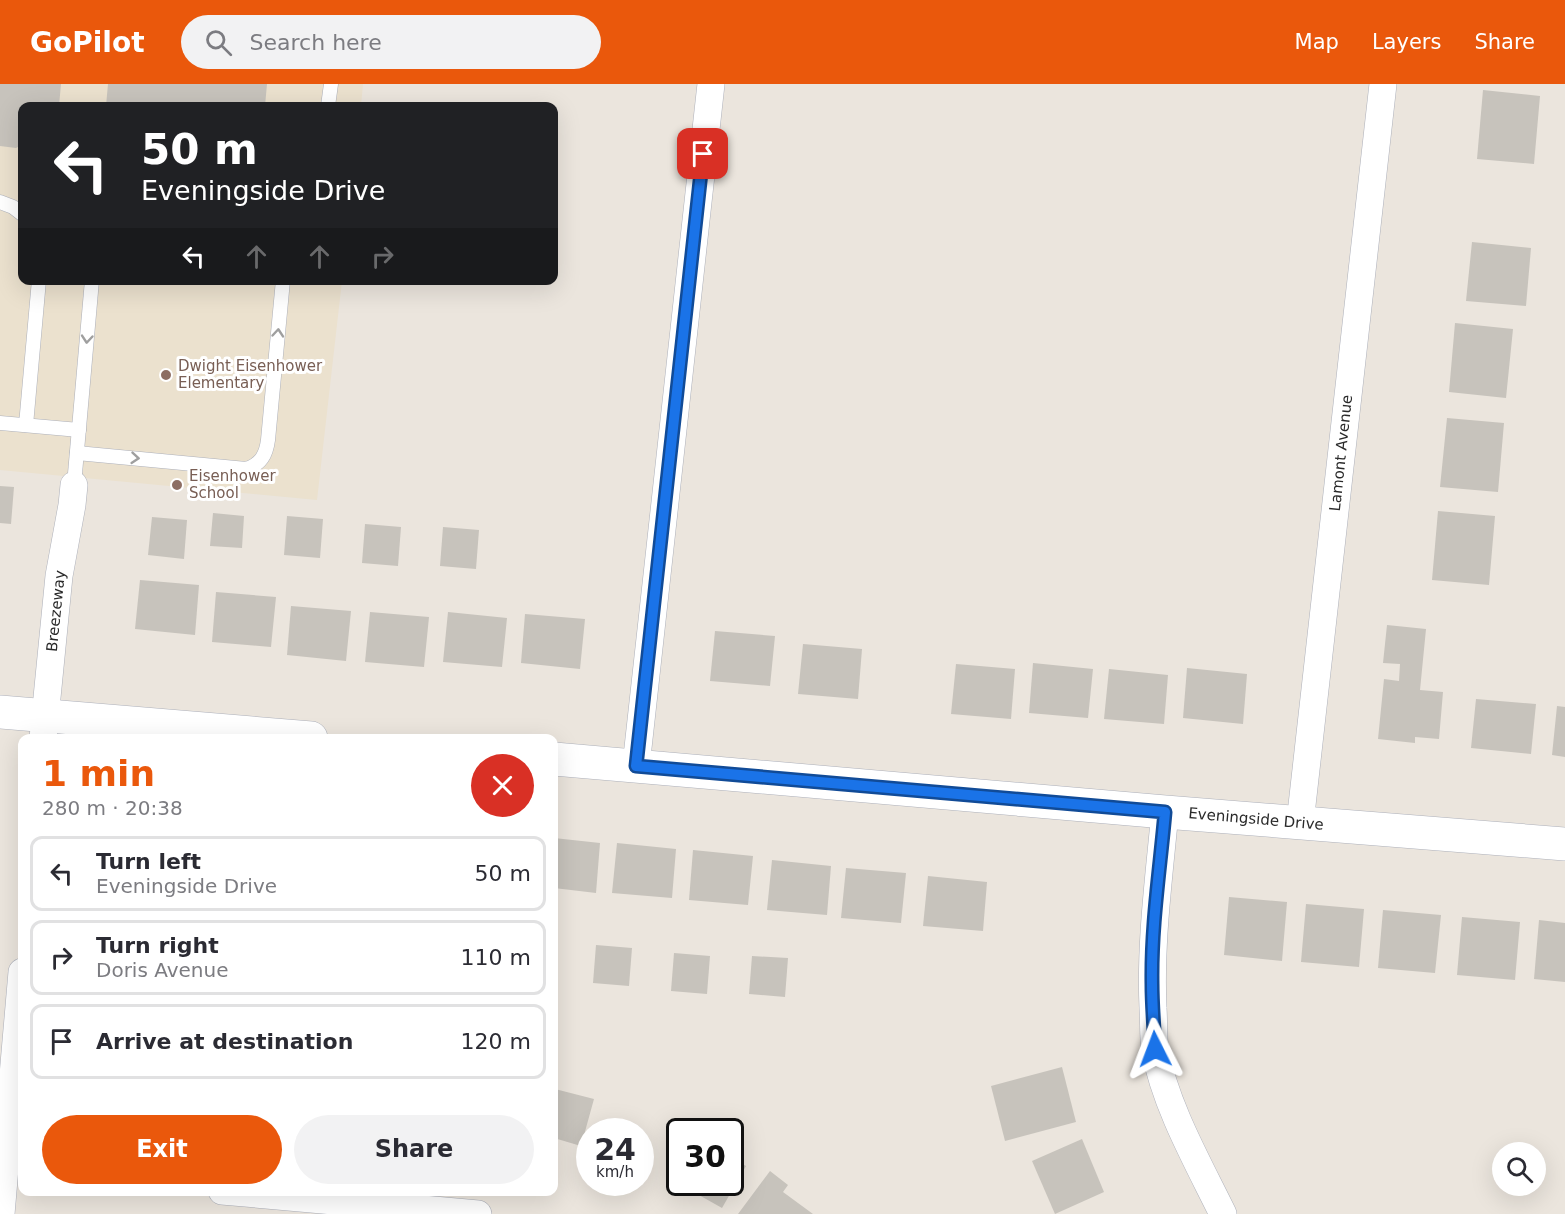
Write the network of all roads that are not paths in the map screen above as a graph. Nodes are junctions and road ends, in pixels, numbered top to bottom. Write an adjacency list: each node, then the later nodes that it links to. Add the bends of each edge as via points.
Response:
1 (331, 84): 4 (lane)
2 (711, 84): 19 (street)
3 (1383, 84): 21 (street, Lamont Avenue)
4 (329, 102)
5 (0, 202): 6 (lane)
6 (18, 211)
7 (39, 285): 11 (lane)
8 (92, 285): 12 (lane, one-way to 12)
9 (283, 285): 13 (lane, one-way to 9, via 246,469 254,466 267,451)
10 (0, 423): 11 (lane)
11 (26, 425): 12 (lane)
12 (79, 430): 13 (lane)
13 (77, 453): 14 (lane)
14 (74, 485): 16 (street, Breezeway, via 59,576)
15 (0, 712): 16 (street)
16 (44, 727): 17 (street)
17 (214, 734)
18 (558, 759): 19 (street, Eveningside Drive)
19 (636, 766): 20 (street, Eveningside Drive)
20 (1165, 812): 21 (street, Eveningside Drive); 28 (street, via 1153,948 1155,1049 1167,1092)
21 (1300, 823): 22 (street, Eveningside Drive)
22 (1565, 844)
23 (18, 1072): 24 (street)
24 (14, 1173): 26 (street)
25 (278, 1196): 27 (street)
26 (1, 1214)
27 (478, 1214)
28 (1223, 1214)

